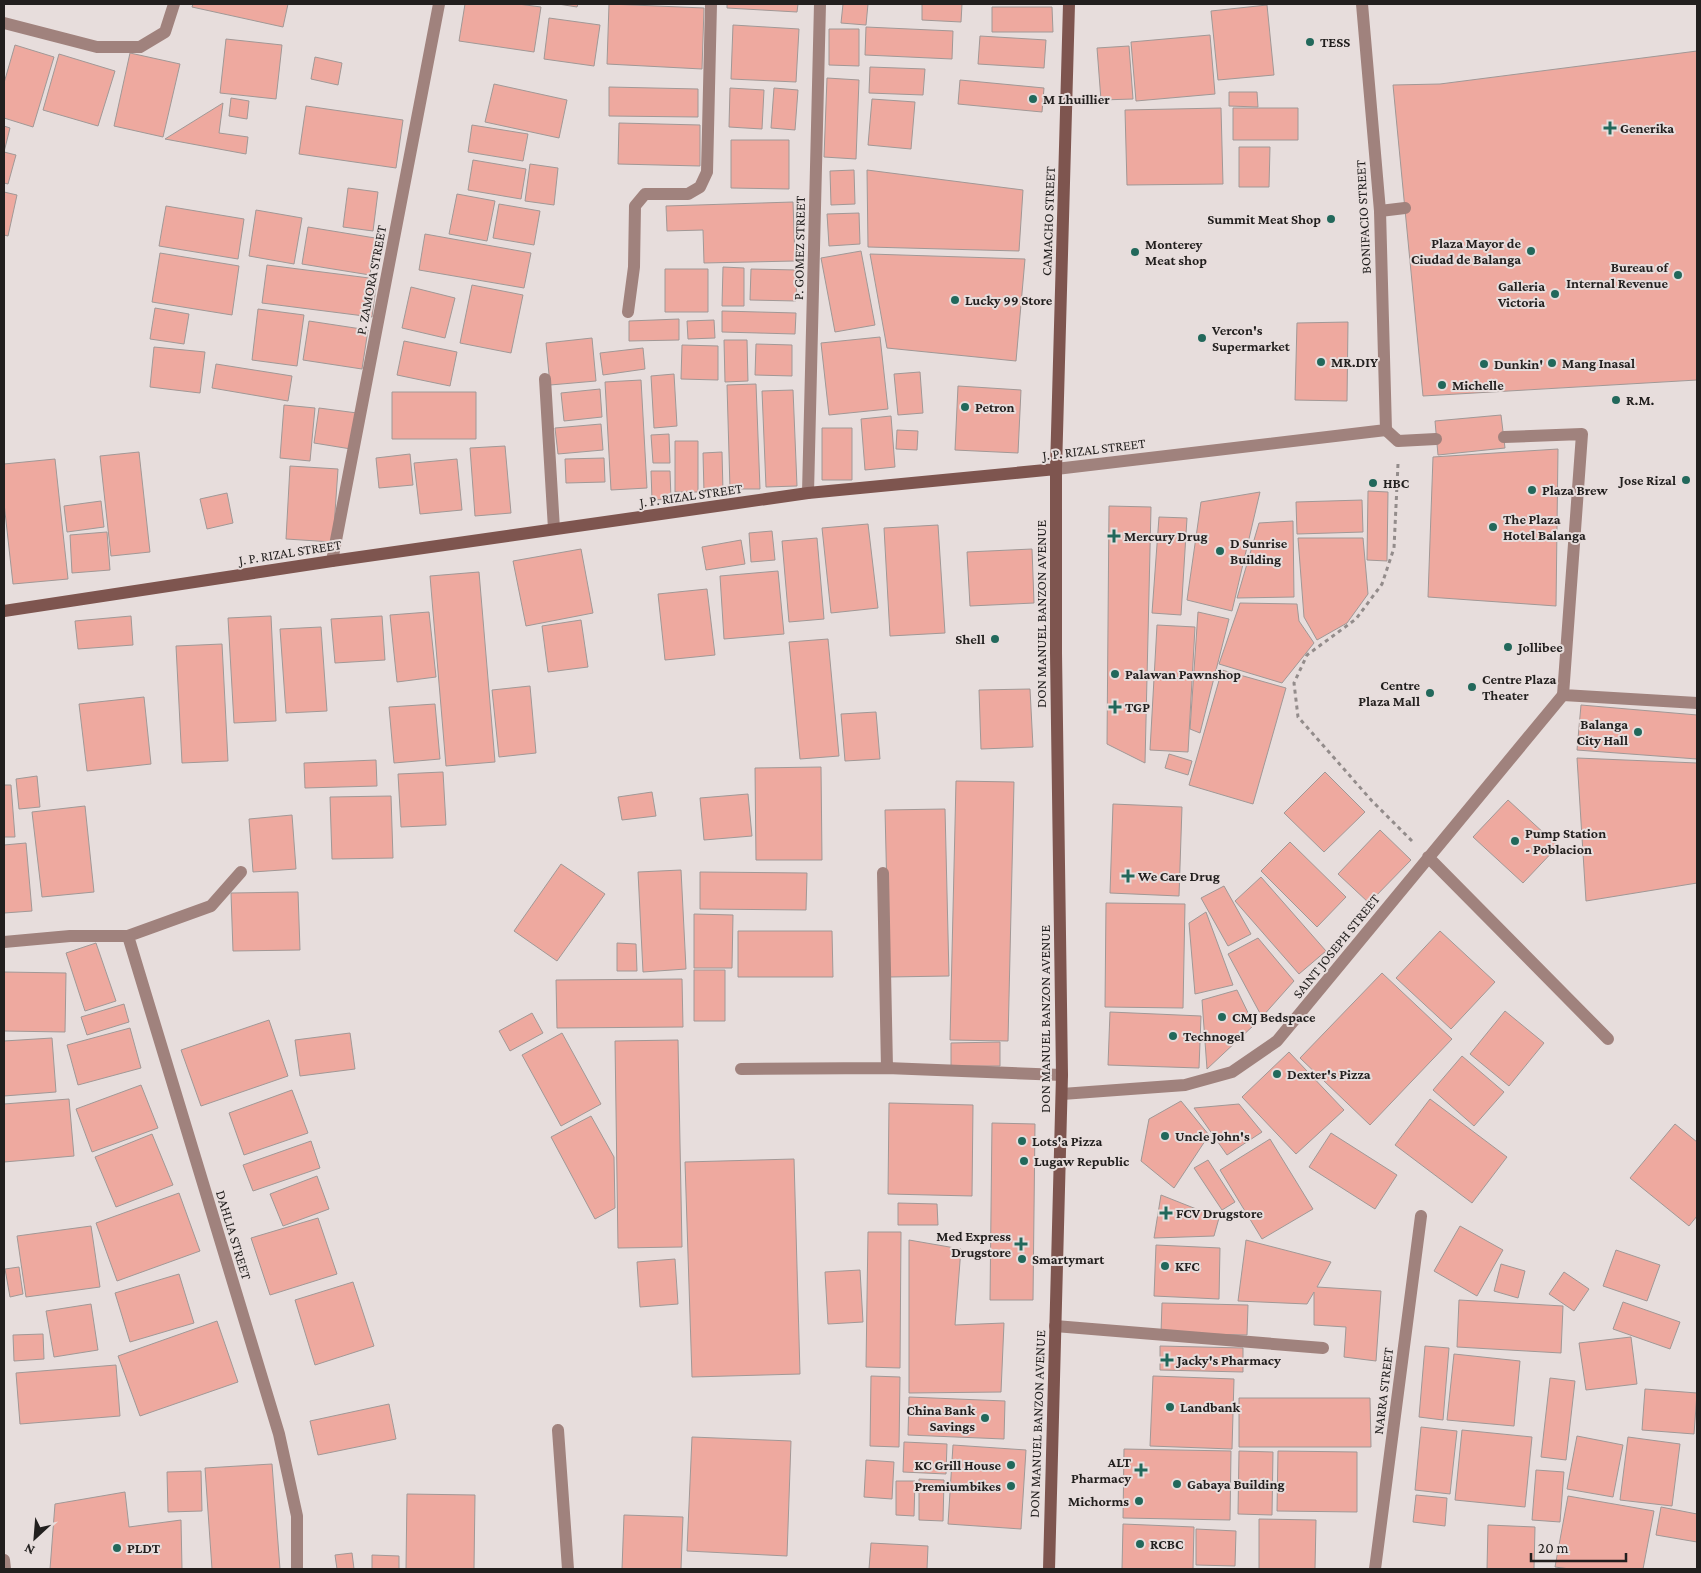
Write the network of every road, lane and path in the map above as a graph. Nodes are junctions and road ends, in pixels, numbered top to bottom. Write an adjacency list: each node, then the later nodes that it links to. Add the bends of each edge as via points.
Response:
1 (174, 4): 7 (street, via 165,32 140,47 97,47)
2 (439, 4): 19 (street, P. ZAMORA STREET)
3 (711, 4): 10 (street, via 707,172 700,187 688,194 645,194 635,206 634,267)
4 (820, 4): 17 (street, P. GOMEZ STREET)
5 (1069, 4): 16 (main road, CAMACHO STREET)
6 (1362, 4): 9 (street, BONIFACIO STREET)
7 (4, 23)
8 (1405, 208): 9 (street)
9 (1380, 211): 12 (street, BONIFACIO STREET)
10 (628, 312)
11 (545, 379): 18 (street)
12 (1386, 430): 15 (street); 16 (street, J. P. RIZAL STREET)
13 (1504, 437): 21 (street, via 1582,434)
14 (1436, 439): 15 (street)
15 (1398, 441): 23 (path, via 1394,548 1382,584 1356,619 1307,655 1294,684 1298,717 1372,802)
16 (1056, 469): 17 (main road, J. P. RIZAL STREET); 31 (main road, DON MANUEL BANZON AVENUE)
17 (808, 493): 18 (main road, J. P. RIZAL STREET)
18 (554, 529): 19 (main road, J. P. RIZAL STREET)
19 (332, 561): 20 (main road, J. P. RIZAL STREET)
20 (4, 611)
21 (1563, 695): 22 (street); 23 (street, SAINT JOSEPH STREET)
22 (1697, 703)
23 (1428, 857): 28 (street); 32 (street, SAINT JOSEPH STREET, via 1277,1041 1232,1072 1185,1085)
24 (242, 872): 26 (street, via 211,906)
25 (882, 874): 29 (street)
26 (128, 936): 27 (street, via 70,936); 39 (street, DAHLIA STREET, via 279,1434 297,1516)
27 (4, 942)
28 (1608, 1039)
29 (887, 1068): 30 (street); 31 (street)
30 (741, 1069)
31 (1062, 1075): 32 (main road, DON MANUEL BANZON AVENUE)
32 (1062, 1094): 34 (main road, DON MANUEL BANZON AVENUE)
33 (1421, 1216): 42 (street, NARRA STREET)
34 (1055, 1326): 35 (street); 41 (main road, DON MANUEL BANZON AVENUE)
35 (1323, 1348)
36 (558, 1430): 40 (street)
37 (4, 1560): 38 (street)
38 (5, 1569)
39 (297, 1569)
40 (568, 1569)
41 (1049, 1569)
42 (1375, 1569)

